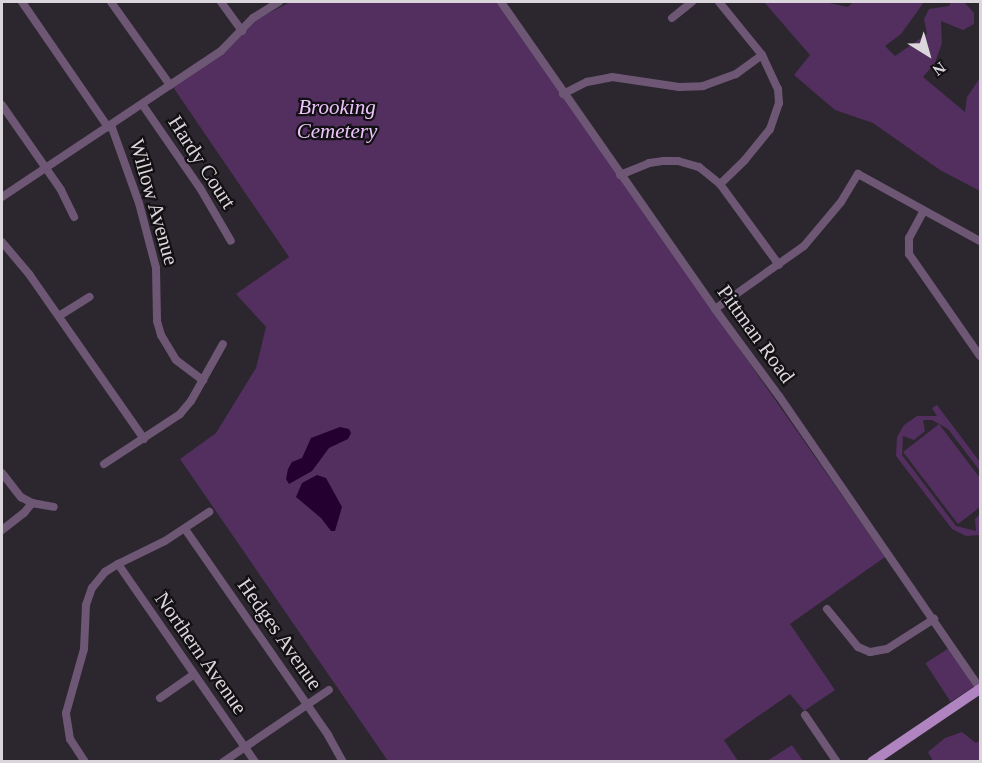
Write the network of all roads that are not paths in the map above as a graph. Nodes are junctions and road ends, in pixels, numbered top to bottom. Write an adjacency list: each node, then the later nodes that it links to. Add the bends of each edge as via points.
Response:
1 (22, 2): 15 (street, Willow Avenue)
2 (111, 2): 11 (street)
3 (221, 2): 9 (street)
4 (279, 2): 9 (street)
5 (501, 2): 12 (street, Pittman Road)
6 (692, 2): 8 (street)
7 (719, 2): 10 (street)
8 (672, 18)
9 (242, 32): 11 (street)
10 (762, 55): 12 (street, via 736,74 704,86 679,87 612,77 587,82); 18 (street, via 778,89 776,117 760,143)
11 (170, 85): 13 (street)
12 (564, 94): 17 (street, Pittman Road)
13 (142, 104): 15 (street); 22 (street, Hardy Court)
14 (2, 105): 16 (street)
15 (110, 126): 16 (street); 31 (street, Willow Avenue, via 139,203 156,268 161,336 176,360)
16 (45, 168): 19 (street); 21 (street)
17 (620, 175): 18 (street, via 649,163 678,160 699,167); 27 (street, Pittman Road)
18 (720, 184): 25 (street)
19 (2, 197)
20 (922, 212): 24 (street); 25 (street, via 857,170 824,225); 30 (street, via 909,238 909,254)
21 (74, 217)
22 (231, 241)
23 (2, 242): 28 (street)
24 (981, 242)
25 (778, 265): 27 (street)
26 (89, 297): 28 (street)
27 (715, 309): 42 (street, Pittman Road)
28 (59, 316): 32 (street)
29 (223, 344): 31 (street)
30 (981, 356)
31 (203, 380): 32 (street, via 180,414)
32 (144, 439): 33 (street)
33 (104, 464)
34 (2, 473): 35 (street, via 12,489)
35 (32, 503): 36 (street); 39 (street)
36 (54, 507)
37 (209, 512): 38 (street)
38 (185, 529): 40 (street); 47 (street, Hedges Avenue)
39 (2, 530)
40 (118, 564): 43 (street, Northern Avenue); 50 (street, via 98,579 88,598 84,649 68,696 67,728)
41 (827, 609): 42 (street, via 858,647 870,652 887,649)
42 (934, 619): 44 (street, Pittman Road)
43 (193, 675): 46 (street); 49 (street, Northern Avenue)
44 (981, 689): 55 (main road)
45 (329, 690): 47 (street)
46 (160, 698)
47 (307, 705): 49 (street); 53 (street, Hedges Avenue)
48 (804, 715): 54 (street)
49 (245, 747): 51 (street); 52 (street, Northern Avenue)
50 (85, 762)
51 (223, 762)
52 (255, 762)
53 (344, 762)
54 (837, 762)
55 (872, 762)

